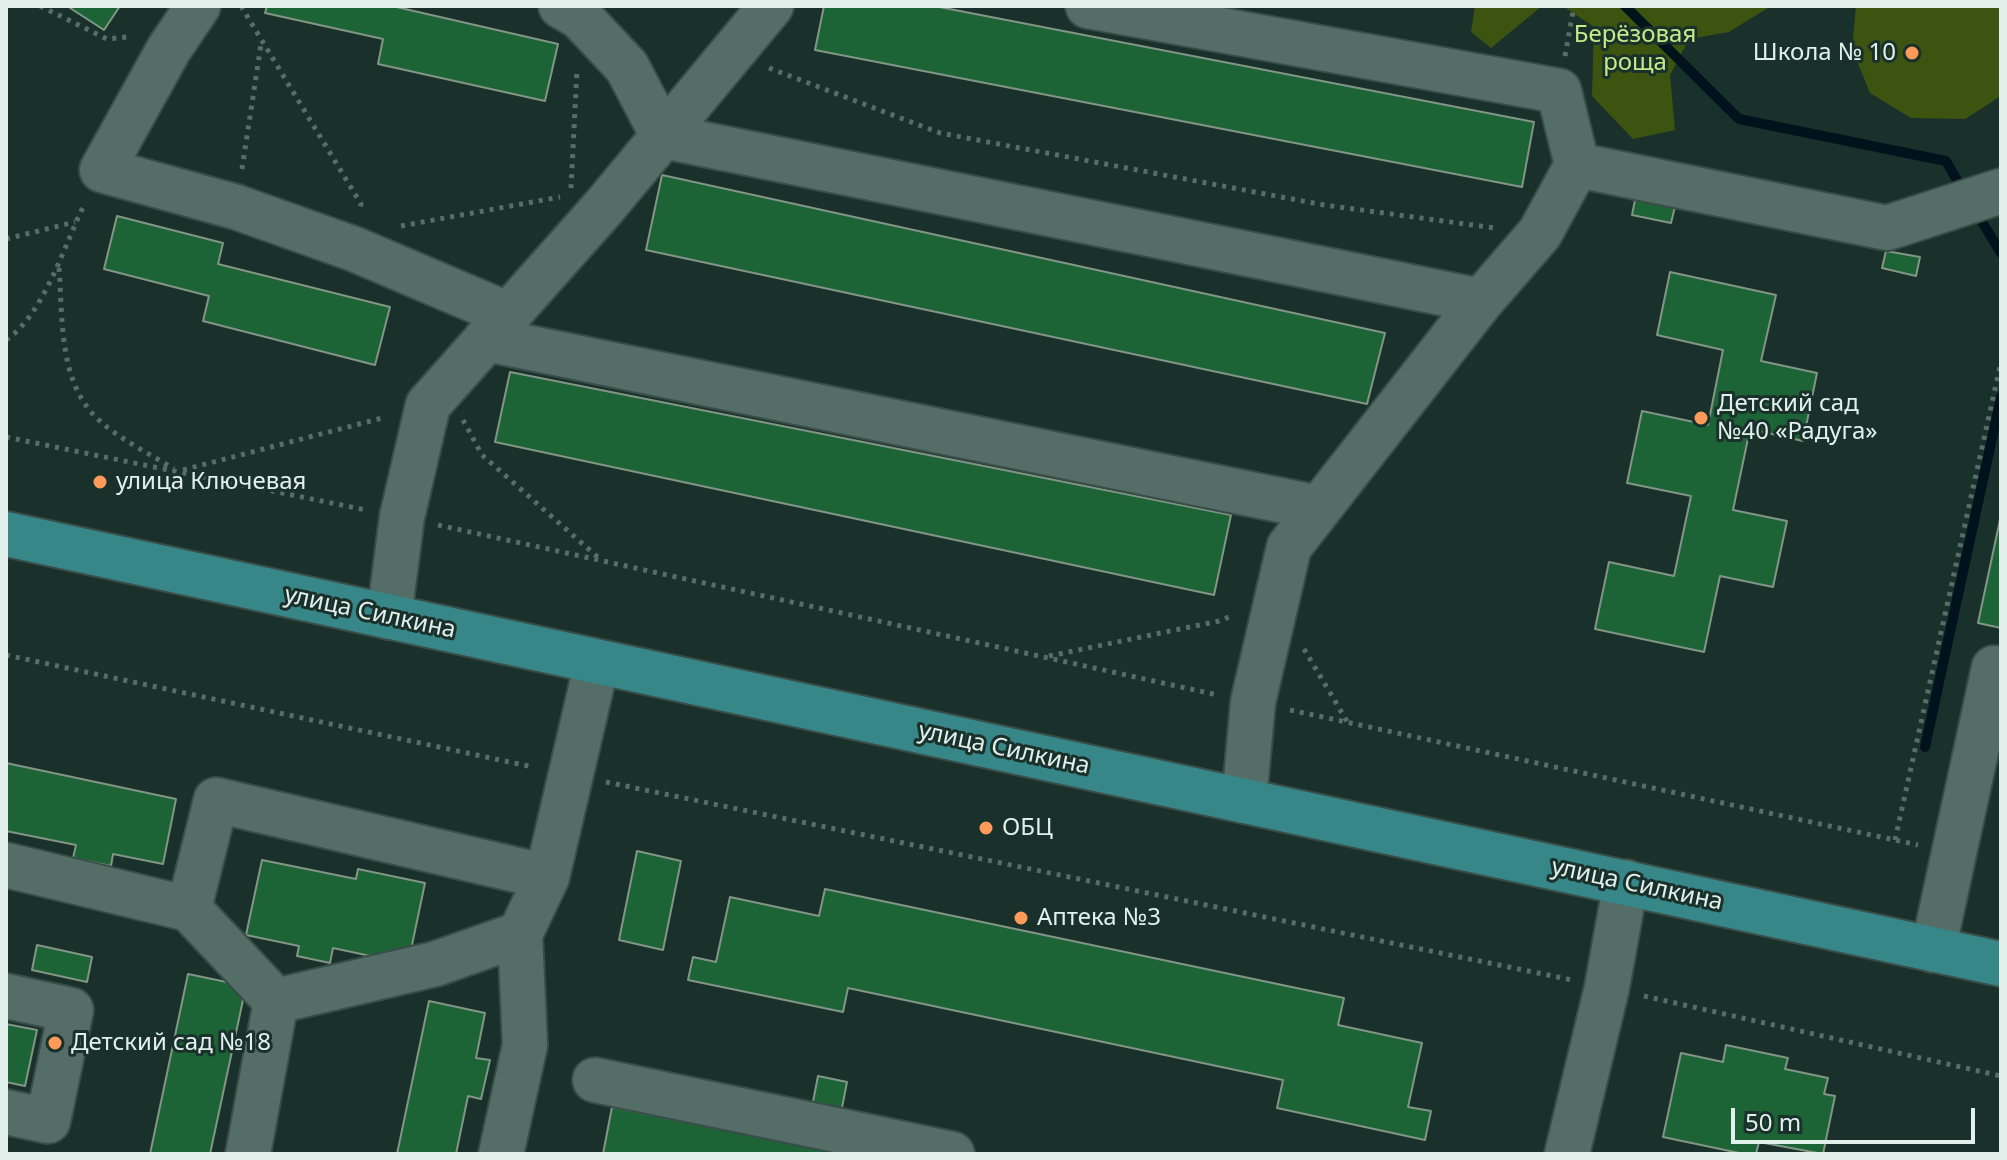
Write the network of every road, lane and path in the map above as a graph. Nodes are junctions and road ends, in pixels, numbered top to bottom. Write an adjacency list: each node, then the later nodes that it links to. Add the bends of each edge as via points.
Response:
1 (40, 6): 8 (path, via 107,39)
2 (198, 6): 14 (lane)
3 (241, 6): 9 (path)
4 (771, 6): 10 (lane)
5 (1088, 6): 11 (lane)
6 (1574, 6): 11 (path)
7 (570, 12): 12 (lane, via 627,67); 18 (path, via 571,195)
8 (127, 37)
9 (261, 43): 16 (path); 21 (path, via 361,204)
10 (732, 54): 12 (lane); 19 (path, via 940,133 1324,205)
11 (1559, 91): 13 (lane)
12 (663, 136): 23 (lane); 24 (lane)
13 (1577, 165): 15 (lane, via 1887,228); 19 (lane)
14 (102, 170): 16 (lane); 17 (path)
15 (2001, 191)
16 (236, 207): 21 (lane)
17 (76, 222): 20 (path); 22 (path)
18 (400, 226)
19 (1540, 233): 23 (lane)
20 (6, 239)
21 (354, 249): 24 (lane)
22 (59, 268): 25 (path, via 19,332); 29 (path, via 68,366 80,399 100,422)
23 (1481, 301): 30 (lane)
24 (497, 327): 27 (lane); 30 (lane)
25 (6, 340)
26 (2001, 362): 44 (path)
27 (436, 396): 29 (path); 31 (lane); 33 (path, via 482,455)
28 (6, 437): 29 (path)
29 (178, 472): 31 (path)
30 (1319, 508): 34 (lane, via 1289,547)
31 (402, 517): 33 (path); 35 (lane)
32 (6, 534): 35 (main road, улица Силкина)
33 (601, 560): 37 (path)
34 (1277, 596): 37 (path, via 1219,621); 40 (lane); 41 (path)
35 (389, 617): 38 (main road, улица Силкина)
36 (6, 655): 42 (path)
37 (1044, 657): 40 (path)
38 (597, 662): 42 (lane); 43 (main road, улица Силкина)
39 (2001, 669): 45 (lane, via 1994,668)
40 (1253, 702): 41 (path); 43 (lane)
41 (1348, 723): 44 (path)
42 (572, 775): 47 (lane); 53 (path)
43 (1244, 801): 48 (main road, улица Силкина)
44 (1895, 840): 45 (path)
45 (1954, 851): 51 (lane)
46 (6, 865): 49 (lane)
47 (547, 877): 49 (lane, via 216,800); 50 (lane)
48 (1626, 882): 51 (main road, улица Силкина); 53 (lane)
49 (189, 909): 55 (lane)
50 (520, 934): 55 (lane, via 435,964); 60 (lane, via 525,1045)
51 (1933, 950): 52 (main road, улица Силкина)
52 (2001, 964)
53 (1607, 987): 56 (path); 62 (lane)
54 (6, 996): 58 (lane, via 71,1010 48,1121)
55 (276, 1001): 59 (lane)
56 (2001, 1076)
57 (595, 1080): 61 (lane)
58 (6, 1112)
59 (248, 1154)
60 (501, 1154)
61 (952, 1154)
62 (1567, 1154)

